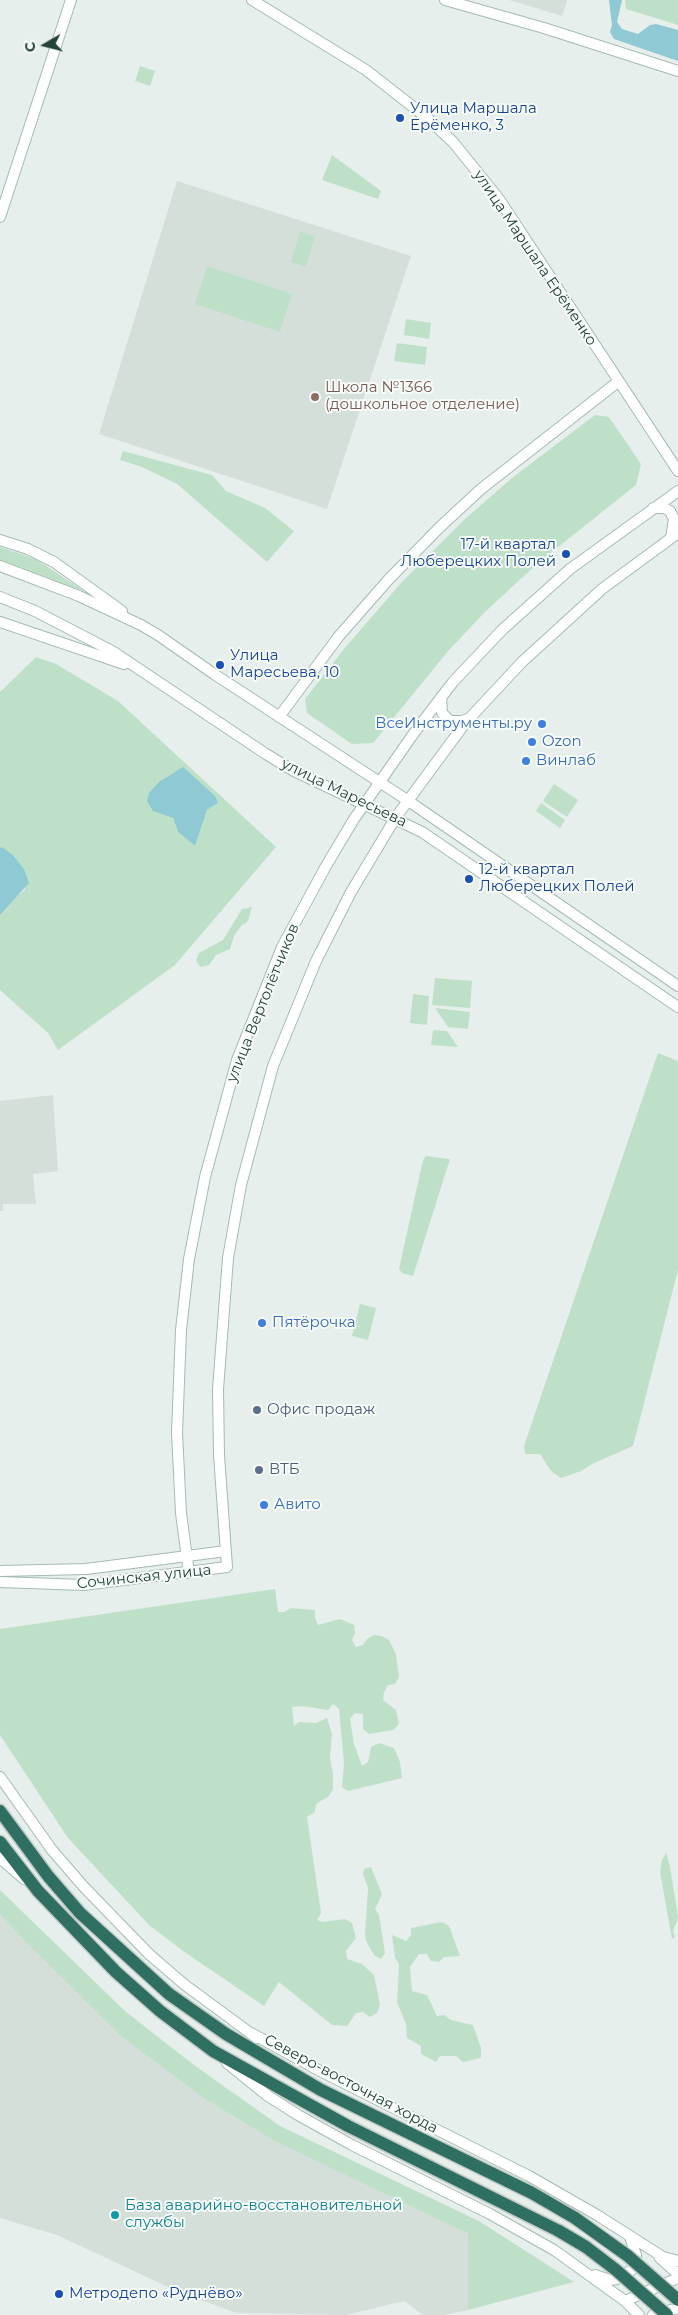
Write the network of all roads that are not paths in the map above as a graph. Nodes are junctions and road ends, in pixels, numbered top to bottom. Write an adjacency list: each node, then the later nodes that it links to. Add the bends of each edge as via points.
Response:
1 (70, 0): 7 (street)
2 (252, 0): 8 (street, улица Маршала Ерёменко, via 366,70 453,142 499,199)
3 (445, 0): 5 (street)
4 (464, 0): 5 (street, via 516,16)
5 (524, 22): 6 (street)
6 (678, 71)
7 (0, 217)
8 (619, 381): 9 (street, улица Маршала Ерёменко); 20 (street, via 481,489 440,527 340,636)
9 (678, 471)
10 (678, 491): 11 (street, улица Вертолётчиков)
11 (654, 508): 12 (street, via 670,511 674,519); 19 (street, улица Вертолётчиков, via 570,569 502,630)
12 (674, 535): 21 (street, via 602,589 522,662)
13 (0, 540): 17 (street, via 54,562)
14 (0, 566): 17 (street, улица Маресьева, via 79,596)
15 (0, 597): 18 (street, улица Маресьева, via 35,610)
16 (0, 622): 18 (street)
17 (142, 625): 20 (street, улица Маресьева)
18 (142, 671): 24 (street, улица Маресьева, via 273,758 329,788)
19 (441, 697): 21 (street, via 442,714 450,721); 22 (street, улица Вертолётчиков)
20 (280, 717): 22 (street, улица Маресьева)
21 (470, 718): 23 (street)
22 (379, 783): 23 (street, улица Маресьева); 24 (street, улица Вертолётчиков)
23 (407, 800): 25 (street); 26 (street, улица Маресьева)
24 (366, 803): 25 (street, улица Маресьева); 29 (street, улица Вертолётчиков, via 326,866 282,947 237,1060 205,1177 189,1259 181,1330 178,1433 181,1513)
25 (396, 817): 27 (street, улица Маресьева); 28 (street, via 351,892 316,961 274,1066 241,1185 228,1258 218,1389)
26 (678, 986)
27 (678, 1007)
28 (226, 1551): 29 (street, Сочинская улица); 31 (street, Сочинская улица, via 227,1567)
29 (187, 1557): 30 (street, Сочинская улица, via 86,1569); 31 (street, улица Вертолётчиков)
30 (0, 1570)
31 (189, 1572): 32 (street, Сочинская улица, via 84,1586)
32 (0, 1582)
33 (0, 1778): 38 (street, via 52,1850 150,1955 185,1985)
34 (0, 1811): 40 (highway, Северо-восточная хорда, via 80,1913 128,1959 169,1994 226,2034)
35 (0, 1842): 37 (highway)
36 (0, 1858): 37 (street)
37 (38, 1891): 39 (highway, via 116,1972)
38 (252, 2033): 40 (street); 41 (street, via 320,2071 529,2176)
39 (213, 2051): 44 (street, via 268,2096 298,2115 490,2214); 52 (highway, bridge, via 348,2126 559,2231 616,2270)
40 (321, 2090): 47 (highway, Северо-восточная хорда, bridge, via 532,2193 575,2218 628,2256)
41 (615, 2226): 42 (street); 44 (street, via 630,2238 635,2247 632,2270 623,2277 610,2280)
42 (650, 2249): 43 (street); 45 (street)
43 (678, 2261)
44 (583, 2270): 48 (street)
45 (678, 2274)
46 (678, 2278): 48 (street)
47 (678, 2300)
48 (624, 2301): 50 (street)
49 (678, 2308): 51 (street)
50 (639, 2315)
51 (653, 2315)
52 (667, 2315)

